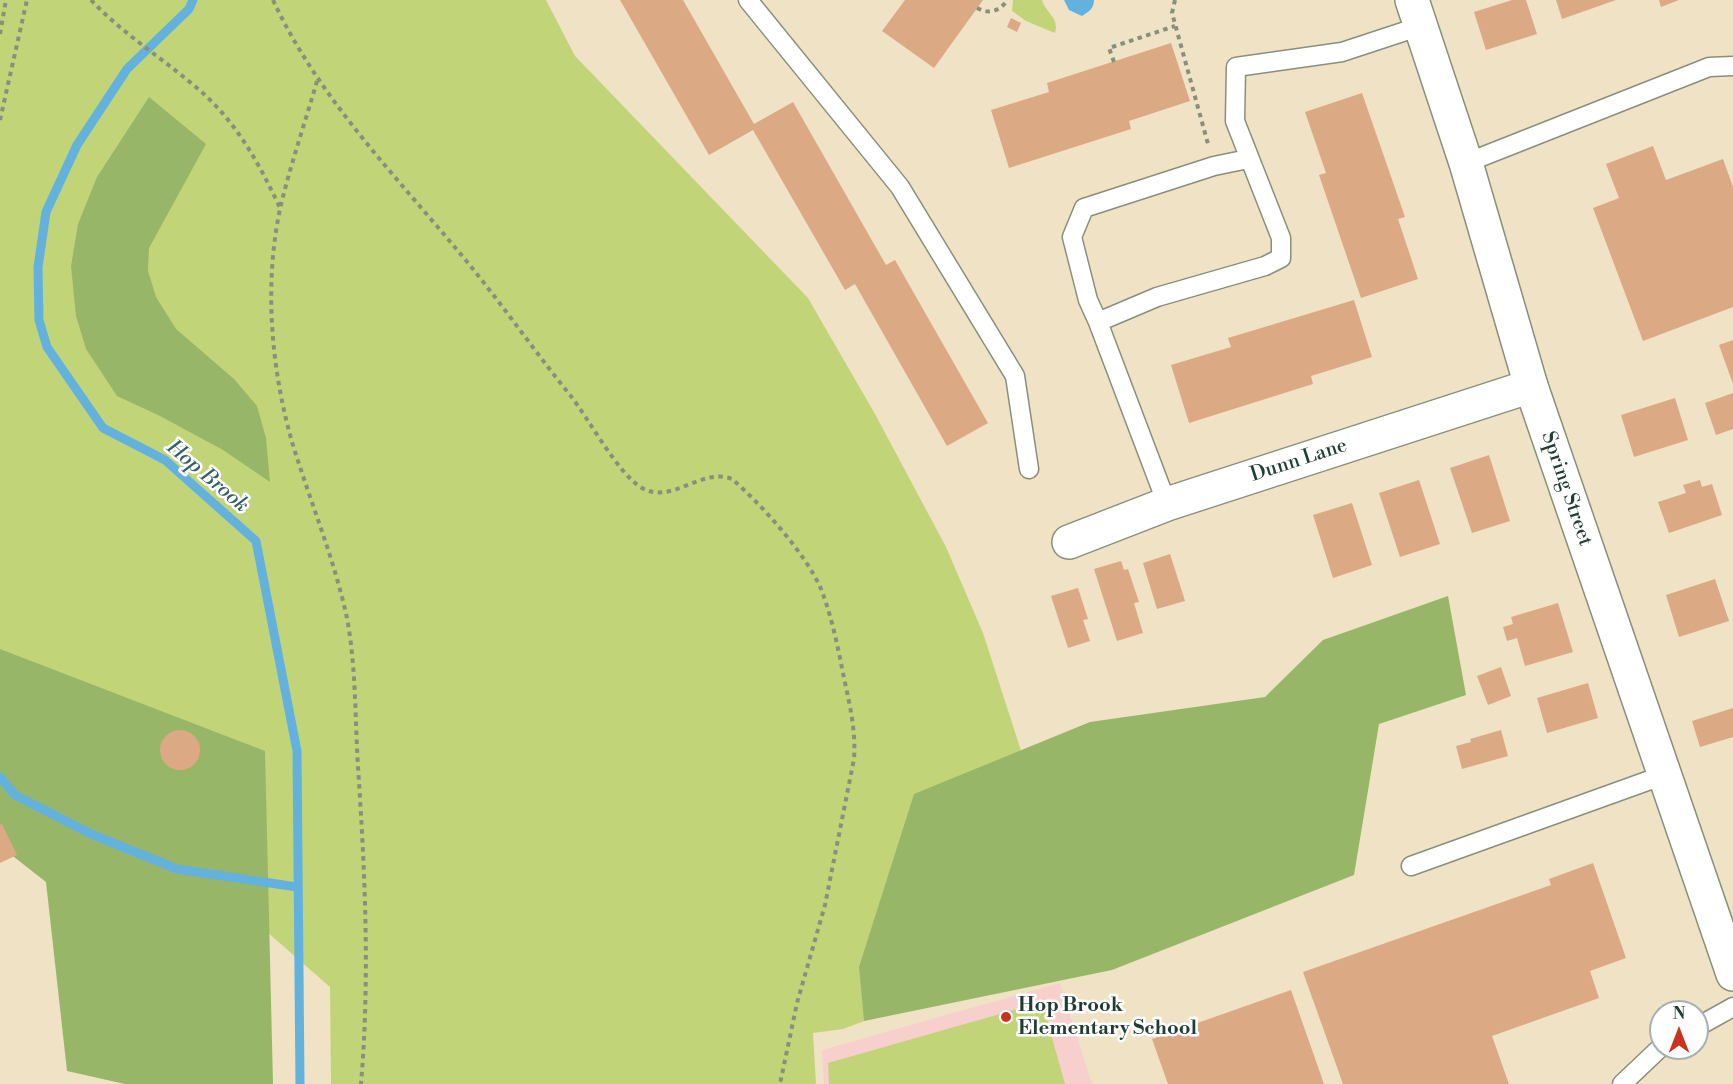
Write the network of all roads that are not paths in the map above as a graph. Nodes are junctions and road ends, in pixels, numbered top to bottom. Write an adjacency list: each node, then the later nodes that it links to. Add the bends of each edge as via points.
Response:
1 (748, 0): 8 (lane, via 900,187 1016,376)
2 (1416, 13): 4 (lane, via 1342,52 1236,67 1234,121); 5 (main road, Spring Street)
3 (1733, 66): 5 (lane, via 1709,67)
4 (1248, 159): 6 (lane, via 1214,166 1084,208 1072,237 1088,300); 6 (lane, via 1281,238 1281,258 1157,297)
5 (1466, 163): 7 (main road, Spring Street)
6 (1098, 322): 9 (lane)
7 (1531, 386): 9 (main road, Dunn Lane); 11 (main road, Spring Street)
8 (1029, 469)
9 (1167, 504): 10 (main road, Dunn Lane)
10 (1069, 543)
11 (1664, 775): 12 (lane); 13 (main road, Spring Street)
12 (1411, 866)
13 (1733, 974)
14 (1733, 1007): 15 (lane)
15 (1709, 1020)
16 (1649, 1058): 17 (lane)
17 (1622, 1084)

